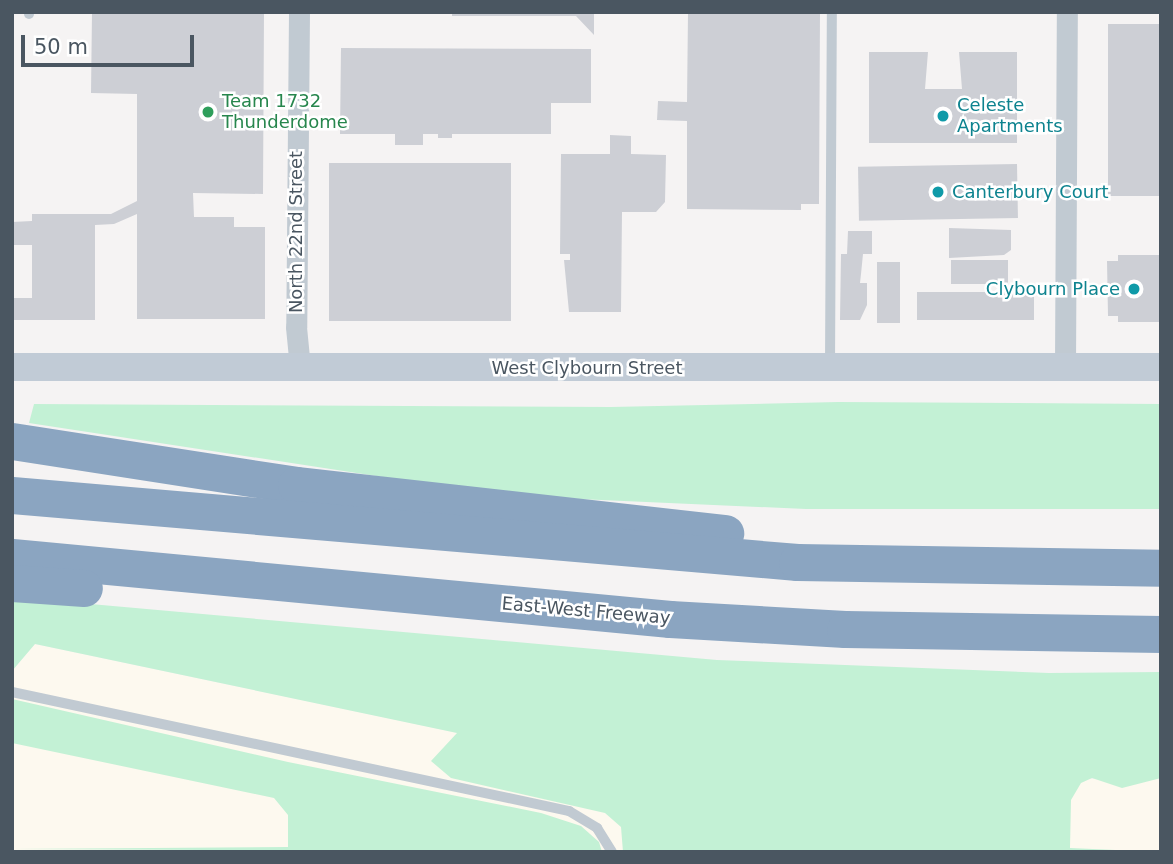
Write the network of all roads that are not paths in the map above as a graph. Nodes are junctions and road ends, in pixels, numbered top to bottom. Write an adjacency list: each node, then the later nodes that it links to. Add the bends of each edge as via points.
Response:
1 (299, 12): 7 (street, North 22nd Street, via 296,327)
2 (832, 12): 8 (lane)
3 (1067, 12): 4 (street)
4 (1065, 366): 6 (street, West Clybourn Street); 8 (street, West Clybourn Street)
5 (12, 367): 7 (street, West Clybourn Street)
6 (1161, 367)
7 (300, 368): 8 (street, West Clybourn Street)
8 (830, 368)
9 (12, 441): 12 (highway, via 350,492 654,523)
10 (12, 495): 12 (highway, via 797,562)
11 (12, 557): 15 (highway, East-West Freeway)
12 (1004, 568): 13 (highway)
13 (1161, 568)
14 (12, 583): 15 (highway, via 166,593)
15 (445, 599): 16 (highway, East-West Freeway, via 845,629)
16 (1161, 634)
17 (12, 692): 18 (lane, via 569,811 597,828)
18 (612, 852)

